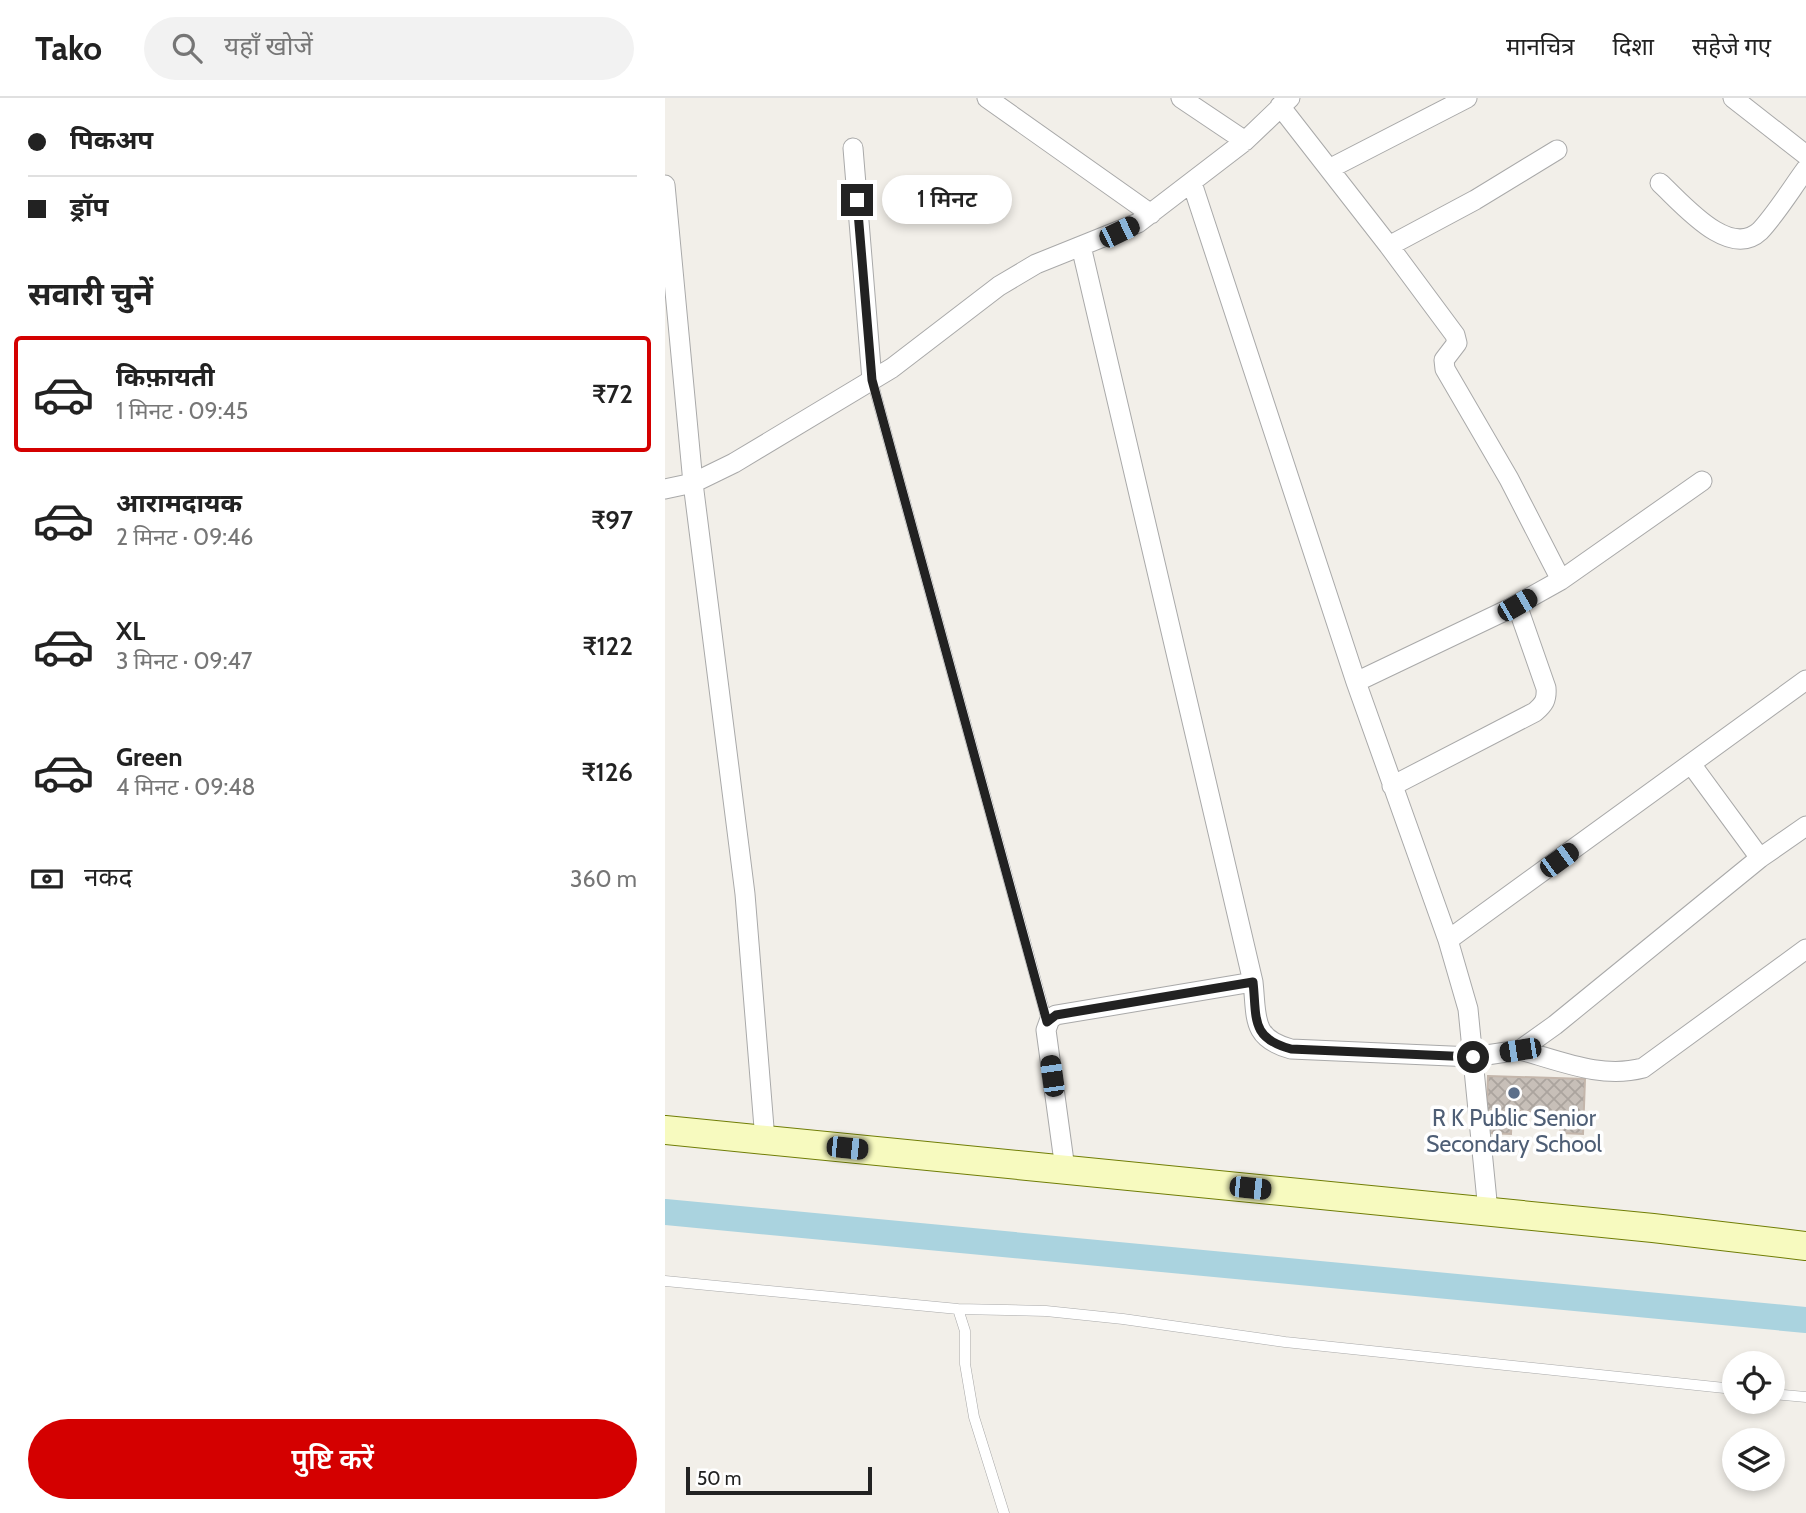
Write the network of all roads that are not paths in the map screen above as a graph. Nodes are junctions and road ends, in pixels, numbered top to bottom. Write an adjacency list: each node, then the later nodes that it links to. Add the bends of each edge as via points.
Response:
1 (987, 98): 15 (street)
2 (1181, 98): 6 (street)
3 (1467, 98): 10 (street)
4 (1733, 98): 9 (street)
5 (1285, 102): 6 (street); 10 (street)
6 (1245, 141): 12 (street)
7 (853, 148): 18 (street)
8 (1557, 150): 17 (street)
9 (1806, 155)
10 (1329, 169): 17 (street)
11 (1806, 169): 13 (street, via 1759,231 1736,240 1711,229)
12 (1192, 183): 15 (street); 25 (street)
13 (1660, 183)
14 (665, 184): 20 (street)
15 (1151, 214): 16 (street)
16 (1081, 246): 18 (street, via 1036,264 999,286); 32 (street)
17 (1389, 246): 22 (street, via 1455,335 1457,343 1444,360 1445,369)
18 (872, 380): 20 (street); 33 (lane)
19 (1702, 481): 22 (street)
20 (693, 484): 21 (street); 37 (street, via 745,894)
21 (665, 489)
22 (1561, 580): 23 (street)
23 (1517, 605): 25 (street); 27 (street, via 1546,688 1544,704)
24 (1806, 680): 26 (street)
25 (1356, 682): 27 (street)
26 (1691, 764): 29 (street); 30 (street)
27 (1392, 786): 30 (street)
28 (1806, 826): 29 (street)
29 (1760, 858): 34 (street)
30 (1448, 940): 35 (street, via 1468,1010)
31 (1806, 949): 34 (street, via 1643,1068 1600,1072)
32 (1253, 982): 33 (street, via 1056,1015); 35 (street, via 1258,1025 1274,1044 1291,1049)
33 (1047, 1022): 38 (street)
34 (1520, 1050): 35 (street)
35 (1473, 1057): 39 (street)
36 (665, 1130): 37 (street)
37 (765, 1140): 38 (street)
38 (1065, 1169): 39 (street)
39 (1488, 1211): 40 (street)
40 (1806, 1246)
41 (665, 1281): 42 (lane)
42 (958, 1309): 43 (lane, via 1123,1319 1285,1342); 46 (lane, via 965,1331 974,1417)
43 (1722, 1389)
44 (1785, 1395): 45 (lane)
45 (1806, 1397)
46 (1004, 1513)

